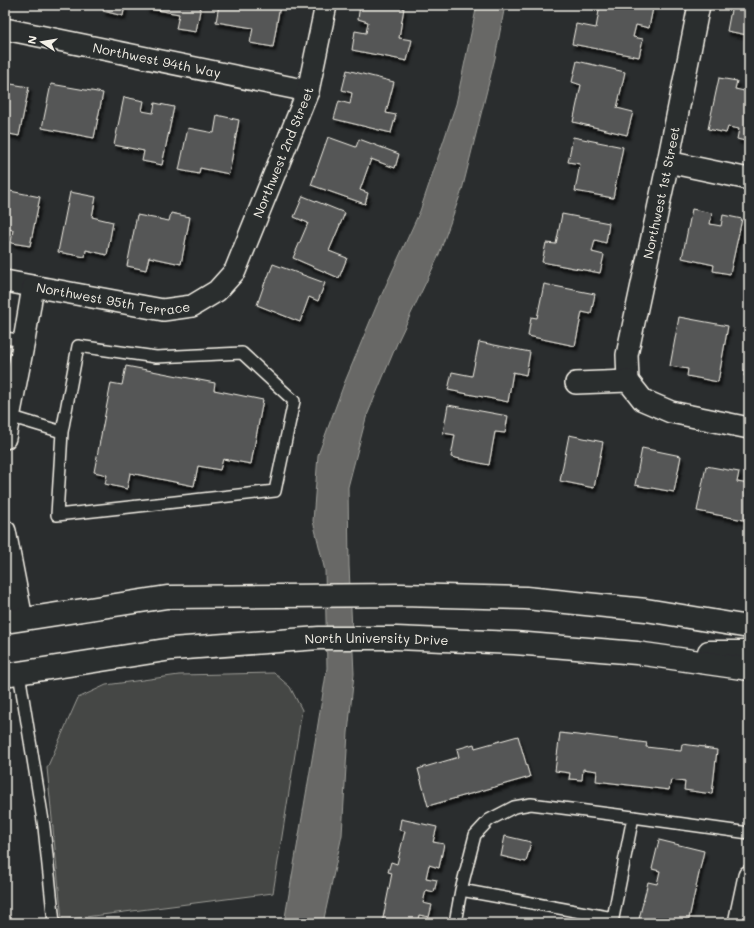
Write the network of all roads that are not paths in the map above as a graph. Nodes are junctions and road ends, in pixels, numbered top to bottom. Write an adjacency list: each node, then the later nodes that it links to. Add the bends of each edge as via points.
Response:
1 (326, 5): 4 (street, Northwest 2nd Street)
2 (699, 5): 5 (street, Northwest 1st Street)
3 (5, 29): 4 (street, Northwest 94th Way)
4 (308, 92): 9 (street, Northwest 2nd Street, via 235,271)
5 (668, 162): 6 (street); 11 (street, Northwest 1st Street, via 627,354)
6 (749, 179)
7 (5, 281): 8 (street, Northwest 95th Terrace)
8 (33, 287): 9 (street, Northwest 95th Terrace, via 163,310 192,306); 10 (street)
9 (217, 291)
10 (14, 340): 13 (street)
11 (628, 381): 12 (street); 14 (street, via 643,400 671,412)
12 (576, 383)
13 (9, 416): 15 (lane); 16 (street)
14 (749, 428)
15 (62, 432): 15 (lane, via 57,516 275,491 294,401 242,353 156,357 78,346)
16 (5, 438)
17 (5, 535): 18 (street)
18 (13, 621): 19 (main road, via 167,597 360,595 526,598 646,610)
19 (749, 627)
20 (749, 652): 21 (main road)
21 (637, 653): 22 (main road, North University Drive); 23 (main road, North University Drive, via 515,643 319,638 172,649)
22 (749, 669)
23 (12, 674): 29 (lane, via 44,827)
24 (634, 817): 25 (lane); 27 (lane, via 531,804 514,807 489,820 475,835); 27 (lane, via 612,918)
25 (749, 833)
26 (749, 876): 28 (street)
27 (461, 890): 30 (lane)
28 (743, 916)
29 (54, 923)
30 (455, 923)

